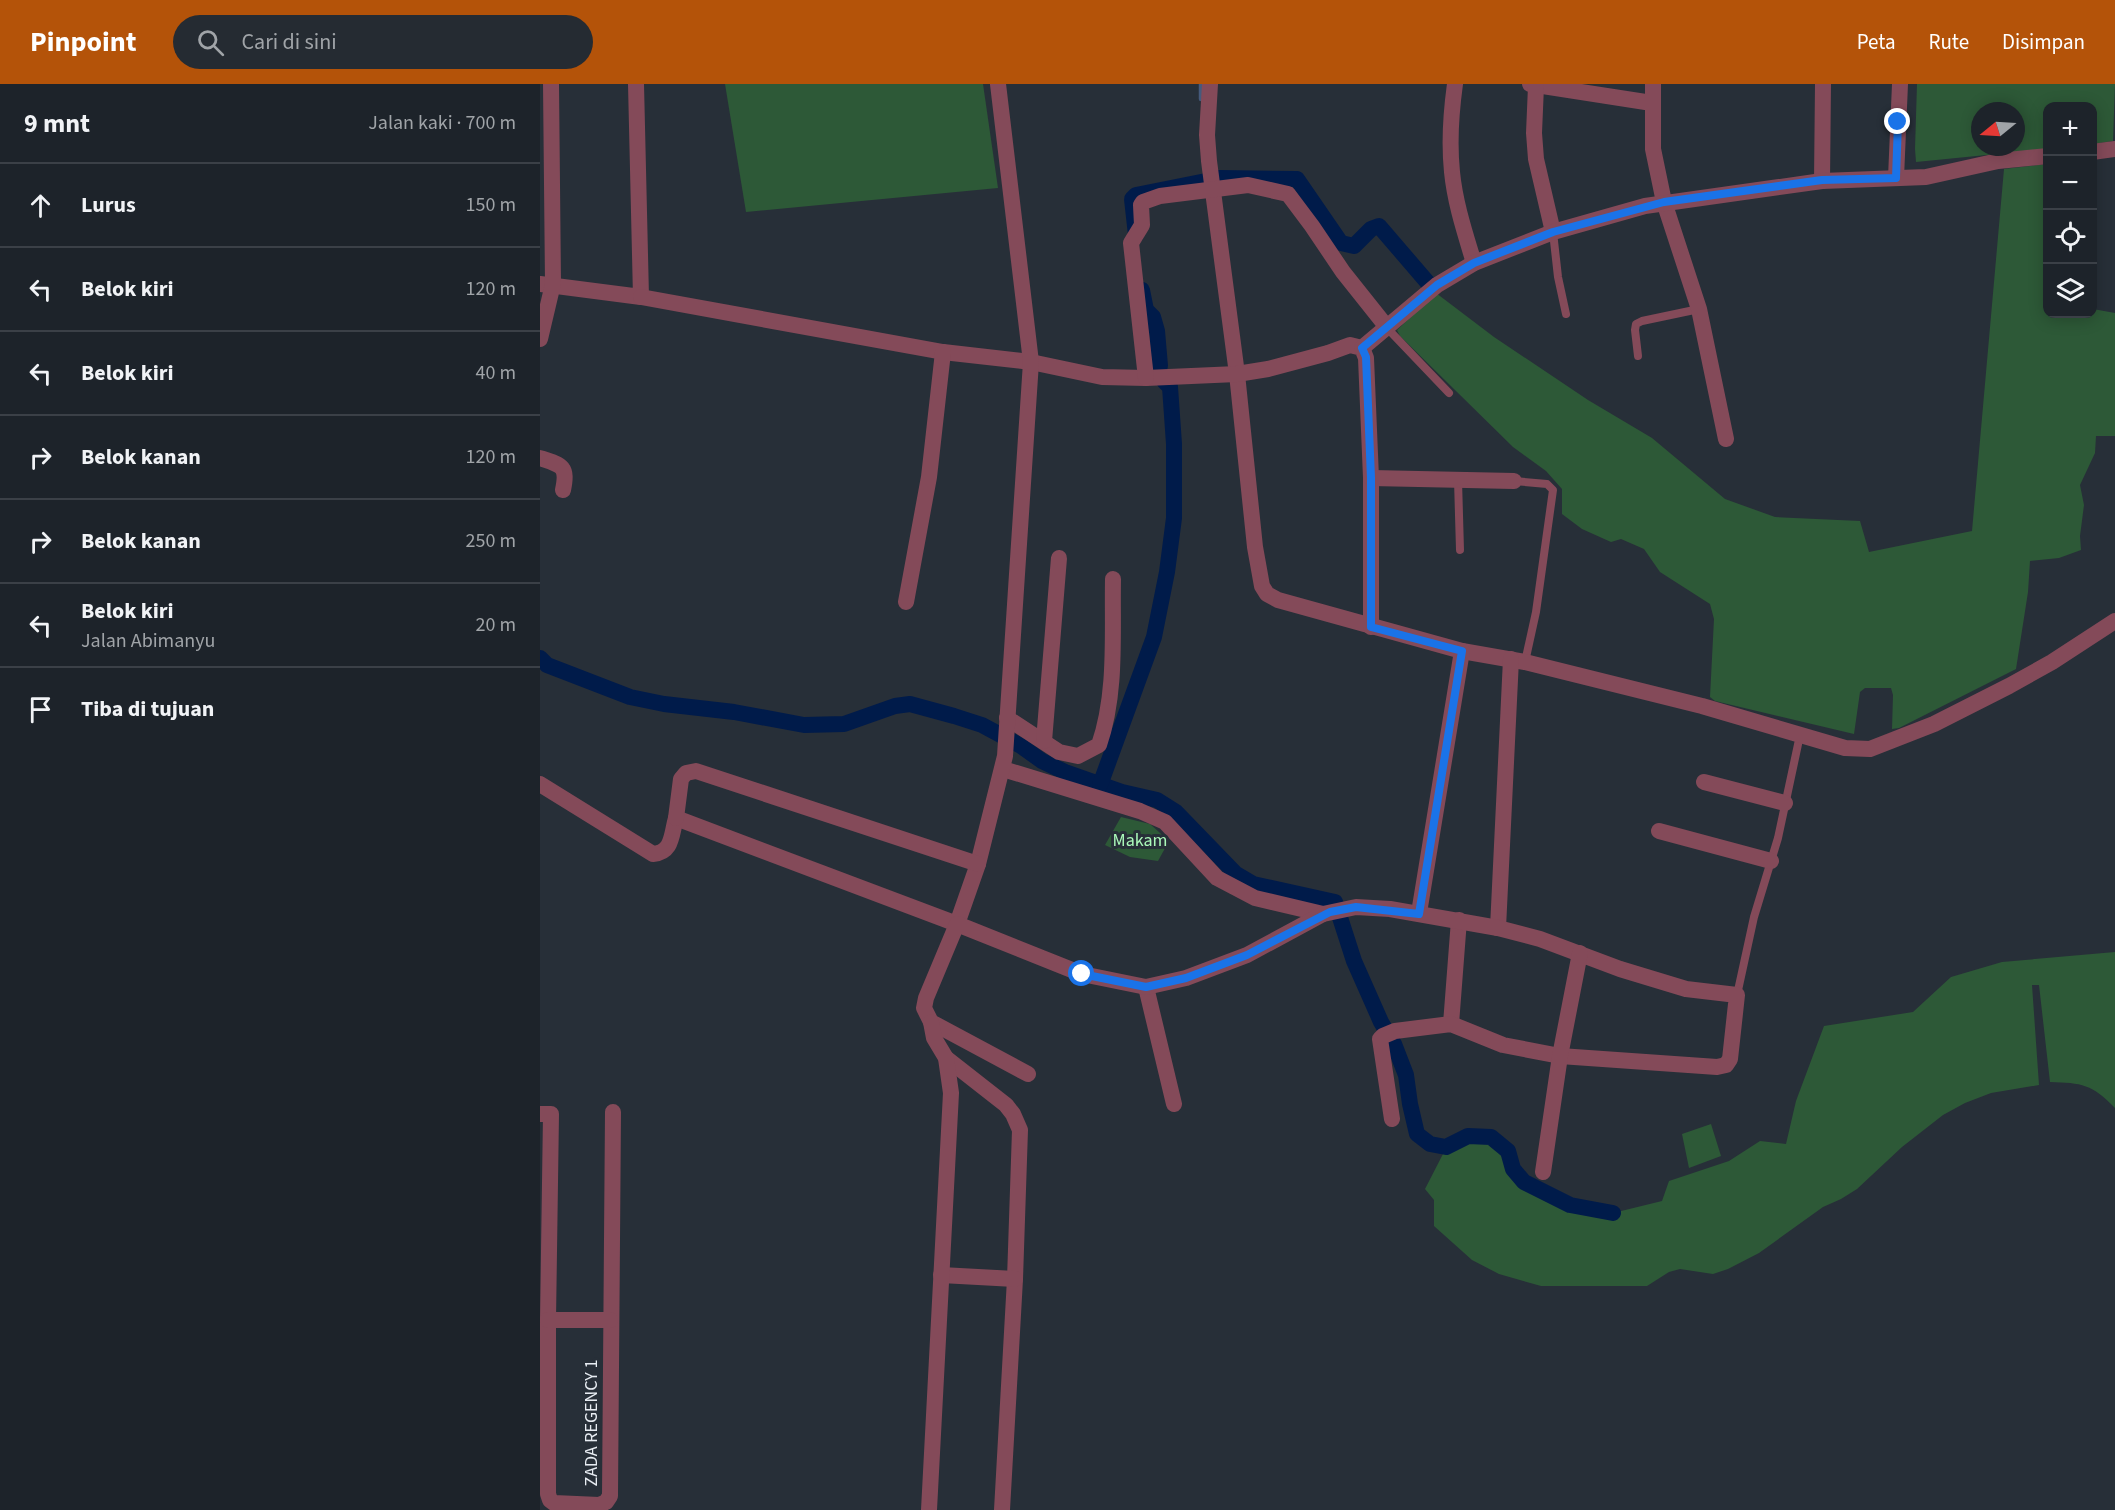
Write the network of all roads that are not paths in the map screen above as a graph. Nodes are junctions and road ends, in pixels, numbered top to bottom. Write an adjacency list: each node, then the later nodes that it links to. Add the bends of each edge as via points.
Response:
1 (551, 84): 20 (street)
2 (636, 84): 21 (street)
3 (998, 84): 29 (street)
4 (1209, 84): 16 (street, via 1207,135)
5 (1455, 84): 19 (street, via 1450,124 1452,173)
6 (1653, 84): 10 (street)
7 (1823, 84): 15 (street)
8 (1900, 84): 14 (street)
9 (1533, 85): 10 (street); 18 (street, via 1536,159)
10 (1652, 103): 17 (street, via 1653,149)
11 (2115, 149): 12 (street)
12 (2097, 151)
13 (2043, 156): 14 (street, via 1998,161 1926,177)
14 (1896, 178): 15 (street)
15 (1822, 180): 17 (street)
16 (1212, 190): 24 (street, via 1248,185 1288,194 1342,272); 30 (street); 31 (street, via 1160,196 1141,205 1137,233 1131,243)
17 (1664, 202): 18 (street); 22 (street)
18 (1553, 232): 19 (street); 23 (lane)
19 (1474, 263): 24 (street, via 1437,285)
20 (547, 284): 21 (street); 25 (street)
21 (640, 297): 27 (street)
22 (1699, 309): 28 (lane, via 1636,324); 33 (street)
23 (1566, 314)
24 (1386, 326): 26 (street); 32 (lane)
25 (540, 339)
26 (1362, 348): 30 (street, via 1350,345); 35 (street, via 1366,357)
27 (942, 352): 29 (street); 42 (street, via 929,477)
28 (1638, 356)
29 (1031, 362): 31 (street, via 1102,377); 47 (street)
30 (1238, 374): 31 (street); 44 (street, via 1252,526 1262,586 1278,600)
31 (1146, 378)
32 (1449, 393)
33 (1726, 438)
34 (540, 458): 38 (street, via 560,465 565,471)
35 (1371, 478): 36 (street); 44 (street)
36 (1458, 480): 37 (street); 39 (lane)
37 (1514, 481): 46 (lane, via 1547,484 1552,490 1536,612)
38 (563, 490)
39 (1460, 550)
40 (1059, 558): 49 (street)
41 (1113, 579): 49 (street, via 1112,672 1107,723 1099,745 1078,756 1059,752)
42 (906, 602)
43 (2115, 621): 48 (street, via 2035,671 1890,743 1870,749 1845,748)
44 (1371, 627): 45 (street)
45 (1462, 651): 46 (street); 59 (street)
46 (1518, 661): 48 (street, via 1702,706); 62 (street)
47 (1007, 725): 49 (street); 50 (street)
48 (1800, 735): 53 (lane)
49 (1044, 741)
50 (1004, 763): 57 (street); 58 (street, via 1165,822 1217,878 1255,898)
51 (1704, 782): 53 (street)
52 (540, 784): 54 (street, via 652,854 662,853 668,847)
53 (1785, 803): 56 (lane)
54 (675, 818): 57 (street, via 681,779 696,771); 61 (street)
55 (1659, 831): 56 (street)
56 (1771, 861): 65 (lane)
57 (978, 864): 61 (street)
58 (1331, 912): 59 (street, via 1372,908); 64 (street, via 1247,955 1186,978)
59 (1419, 914): 60 (street)
60 (1459, 920): 62 (street); 67 (street)
61 (957, 924): 64 (street, via 1082,974); 66 (street, via 926,998 924,1008)
62 (1498, 928): 63 (street)
63 (1580, 953): 65 (street, via 1686,989); 68 (street)
64 (1146, 987): 71 (street)
65 (1737, 995): 68 (street, via 1730,1059 1726,1065)
66 (931, 1022): 69 (street, via 934,1038); 70 (street)
67 (1451, 1024): 68 (street, via 1503,1045); 74 (street, via 1389,1033 1380,1039)
68 (1560, 1056): 75 (street)
69 (946, 1058): 77 (street, via 951,1093); 78 (street, via 1006,1105 1020,1130)
70 (1028, 1074)
71 (1174, 1104)
72 (613, 1112): 80 (street, ZADA REGENCY 1)
73 (540, 1114): 76 (street, ZADA REGENCY 1, via 551,1114)
74 (1392, 1119)
75 (1543, 1172)
76 (544, 1259): 79 (street, ZADA REGENCY 1)
77 (941, 1275): 78 (street); 81 (street)
78 (1015, 1280): 82 (street)
79 (548, 1320): 80 (street); 80 (street, ZADA REGENCY 1, via 548,1494 554,1503 599,1504 610,1496)
80 (610, 1320)
81 (929, 1510)
82 (1002, 1510)

